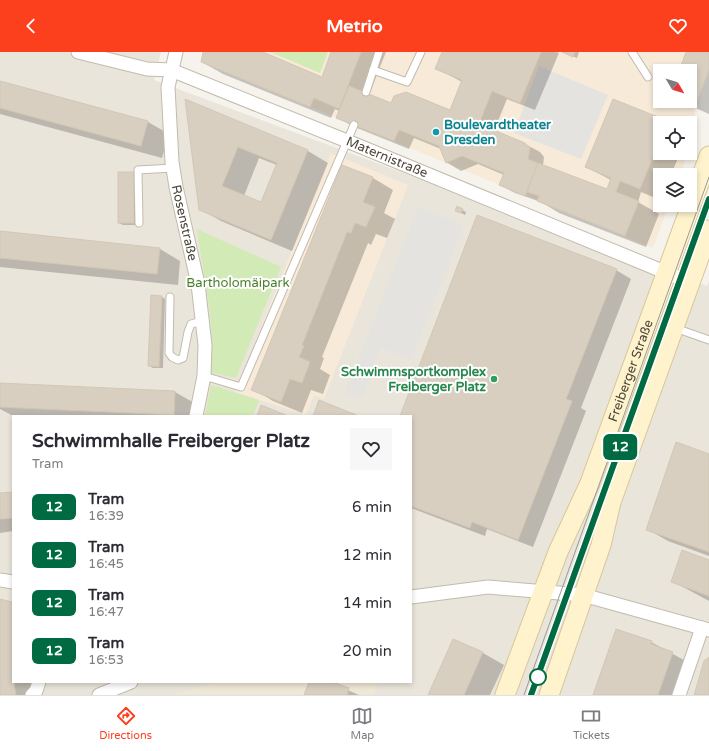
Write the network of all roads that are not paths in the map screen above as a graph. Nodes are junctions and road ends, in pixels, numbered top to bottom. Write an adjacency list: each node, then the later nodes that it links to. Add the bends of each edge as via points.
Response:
1 (78, 52): 6 (street, Maternistraße, via 147,68)
2 (176, 52): 6 (street, Rosenstraße)
3 (380, 52): 7 (lane)
4 (421, 52): 7 (lane, via 407,82)
5 (632, 52): 8 (lane)
6 (171, 70): 11 (street, Maternistraße); 13 (street, Rosenstraße, via 168,87)
7 (373, 70): 9 (lane)
8 (648, 77)
9 (366, 92)
10 (354, 125): 11 (lane)
11 (347, 141): 16 (street, Maternistraße); 22 (lane, via 241,388)
12 (709, 156): 16 (street, Freiberger Straße)
13 (173, 168): 14 (lane, via 138,170); 19 (street, Rosenstraße, via 198,284)
14 (139, 223)
15 (707, 238): 17 (street, Freiberger Straße)
16 (667, 273): 17 (street, Maternistraße); 26 (street, Freiberger Straße, via 590,483 568,528)
17 (690, 282): 20 (street, Freiberger Straße)
18 (170, 297): 19 (lane, via 169,353 172,358 183,358 191,324)
19 (203, 321): 22 (street, Rosenstraße)
20 (673, 327): 21 (lane); 27 (street, Freiberger Straße, via 611,502 601,545)
21 (709, 340)
22 (204, 376): 23 (street, Rosenstraße)
23 (196, 415)
24 (0, 580): 25 (street)
25 (12, 582)
26 (543, 593): 27 (street); 28 (street, via 488,587); 34 (street, Freiberger Straße)
27 (583, 596): 29 (street); 35 (street, Freiberger Straße)
28 (412, 597)
29 (706, 629): 36 (street)
30 (39, 683): 32 (street)
31 (129, 683): 33 (street)
32 (32, 695)
33 (100, 695)
34 (505, 695)
35 (549, 695)
36 (679, 695)

